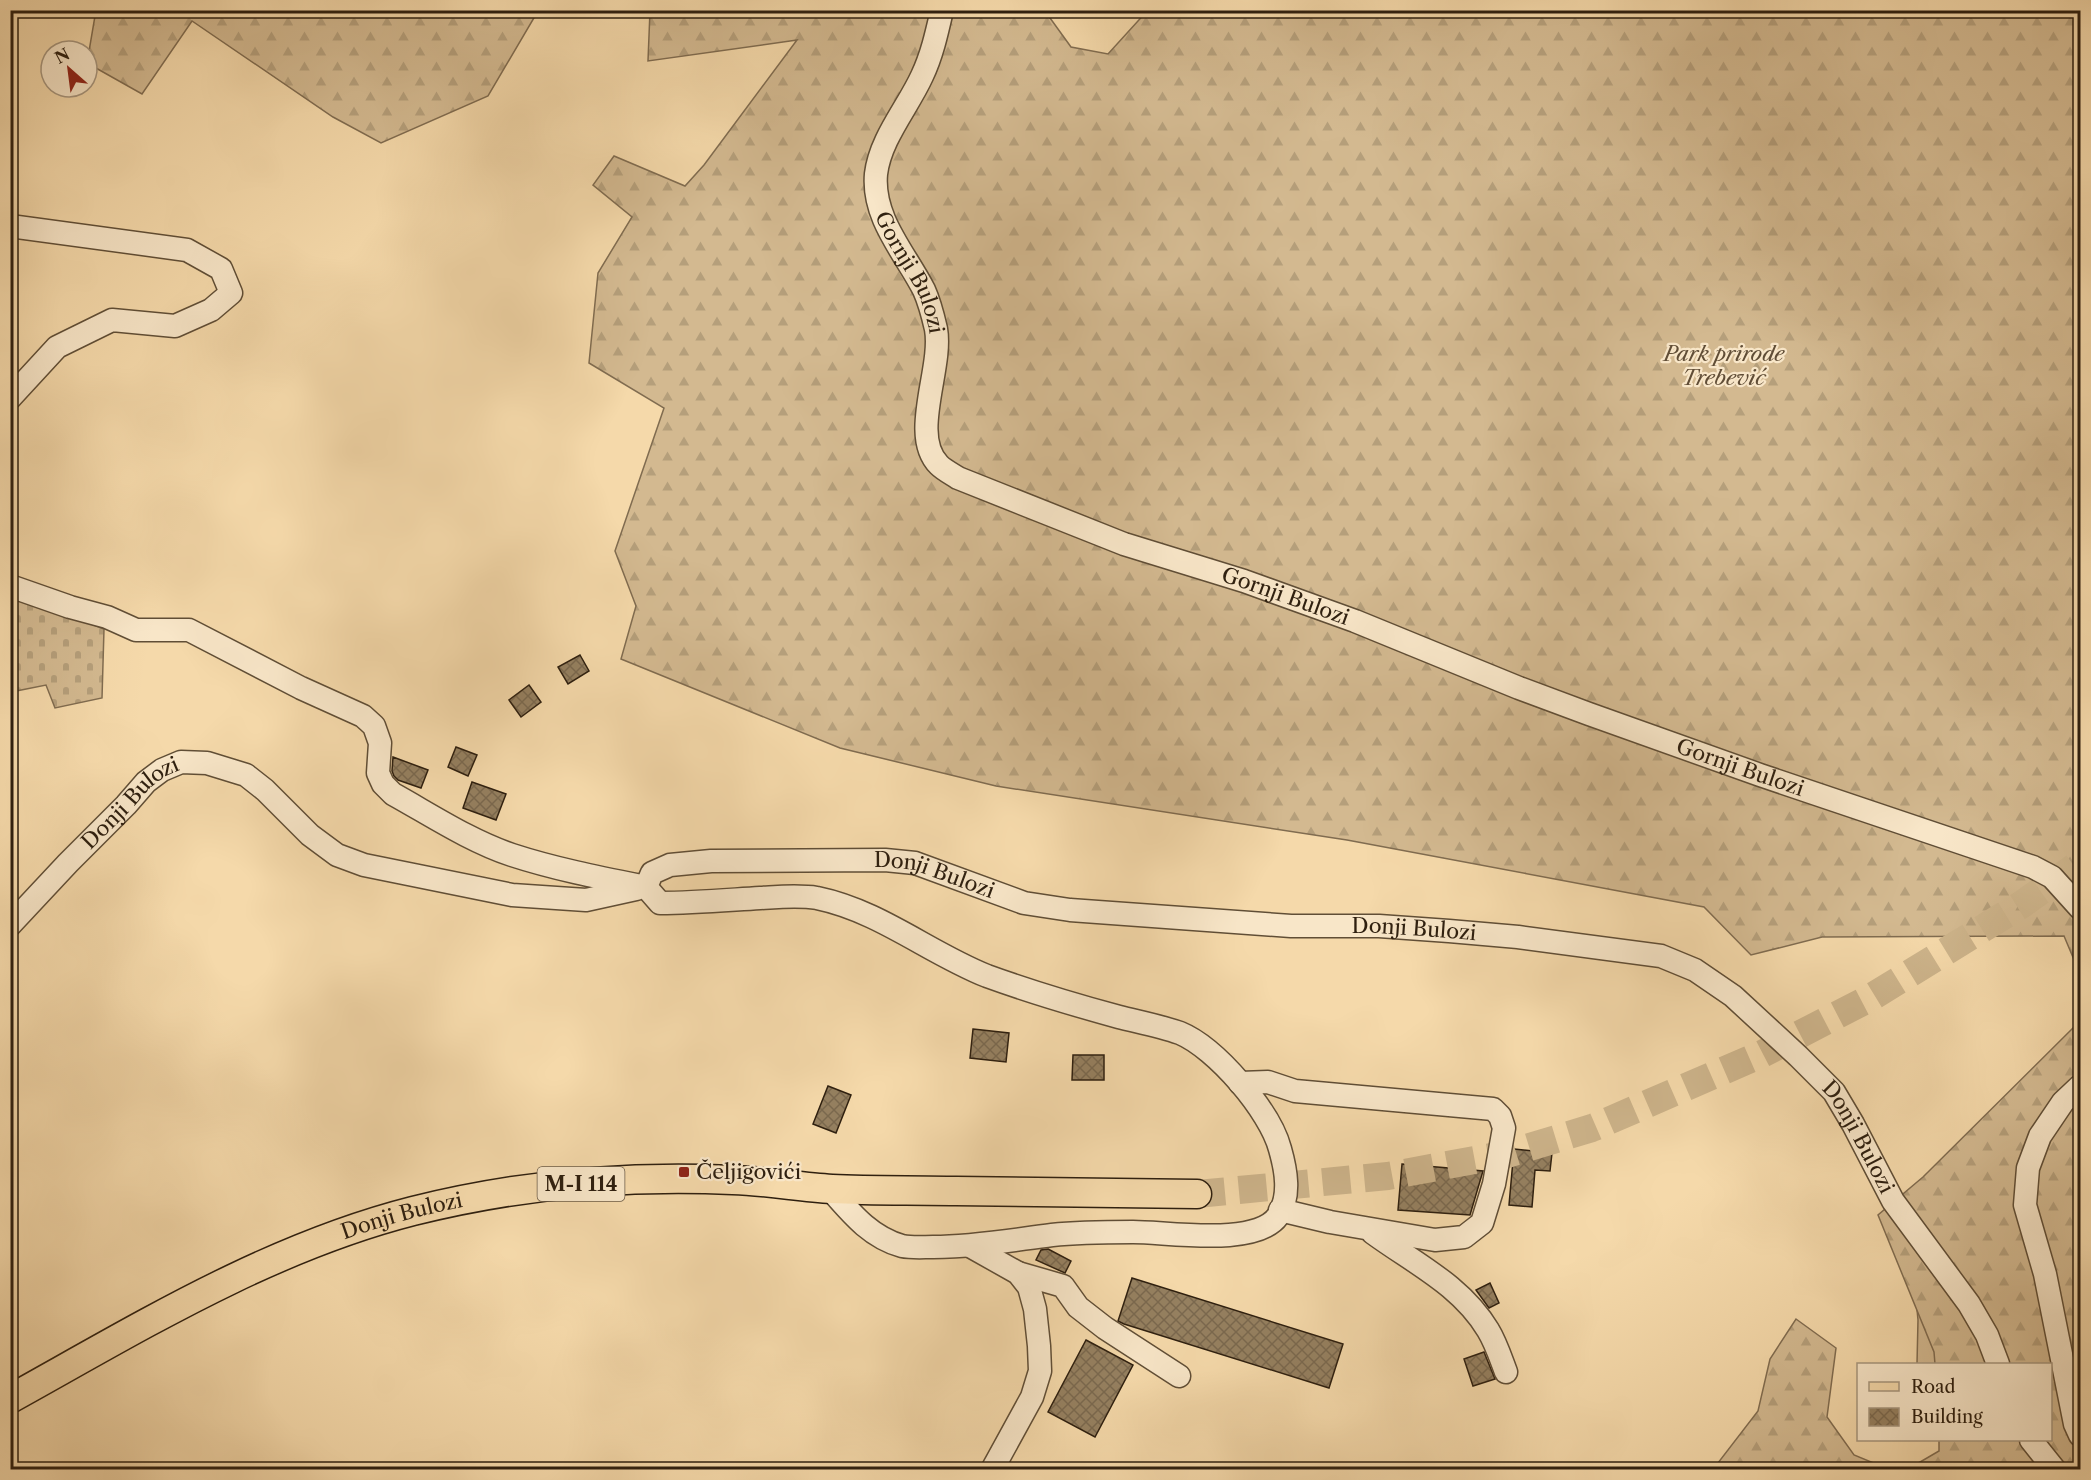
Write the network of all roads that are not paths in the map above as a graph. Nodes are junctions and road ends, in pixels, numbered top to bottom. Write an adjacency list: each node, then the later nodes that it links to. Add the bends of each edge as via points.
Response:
1 (942, 10): 6 (street, Gornji Bulozi, via 923,75 884,147 876,172 882,216 925,292 936,330 936,362 925,426 927,446 939,464 958,478 1124,544 1355,621 1519,688 1760,776 2026,864 2052,877)
2 (10, 226): 3 (street, via 188,250 220,269 231,293 212,310 175,326 112,320 57,347)
3 (10, 398)
4 (10, 586): 5 (street, via 136,630 189,630 363,716 374,726 380,743 378,772 393,794 511,855)
5 (646, 887): 7 (street, Donji Bulozi, via 586,900 512,895 364,865 337,855 310,835 266,790 246,776 207,763 181,762 146,782); 9 (street, via 660,903 792,896 843,905 890,924 985,975 1046,997 1182,1034); 17 (street, Donji Bulozi, via 652,873 670,865 711,861 885,860 915,863 1024,903 1070,910 1291,926 1449,931 1661,956 1695,970 1733,996 1834,1092 1893,1201 1969,1304)
6 (2080, 908)
7 (19, 909): 8 (street, Donji Bulozi)
8 (10, 925)
9 (1240, 1083): 13 (street, via 1277,1137 1287,1187); 14 (street, via 1268,1082 1295,1091 1477,1106 1493,1109 1500,1116 1504,1128 1482,1223 1464,1237 1435,1240)
10 (2080, 1086): 21 (street, via 2063,1102 2040,1136 2028,1168 2025,1205 2045,1274)
11 (830, 1189): 12 (main road, Donji Bulozi / M-I 114); 15 (street, via 861,1224 884,1239 906,1247); 20 (main road, Donji Bulozi / M-I 114, via 735,1180 642,1179 542,1188 413,1211 292,1252 230,1279)
12 (1197, 1194)
13 (1280, 1210): 14 (street); 15 (street, via 1277,1218 1262,1229 1236,1236 1056,1234)
14 (1367, 1228): 18 (street, via 1458,1294 1490,1332)
15 (970, 1246): 16 (street)
16 (1018, 1273): 19 (street, via 1063,1286 1087,1314); 23 (street, via 1029,1287 1035,1309 1040,1371 1032,1397)
17 (1997, 1363)
18 (1506, 1372)
19 (1179, 1376)
20 (10, 1399)
21 (2080, 1435)
22 (2032, 1441): 24 (street)
23 (992, 1470)
24 (2055, 1470)

